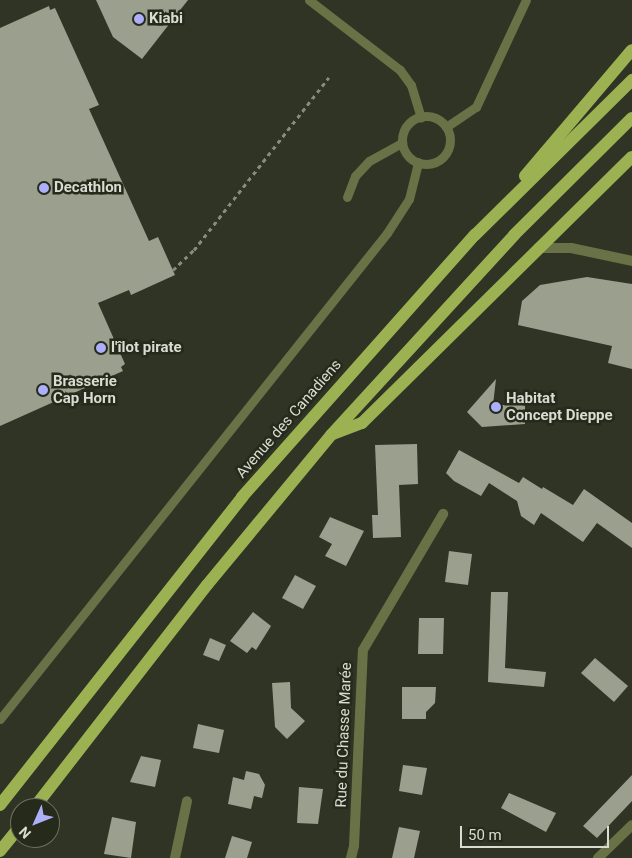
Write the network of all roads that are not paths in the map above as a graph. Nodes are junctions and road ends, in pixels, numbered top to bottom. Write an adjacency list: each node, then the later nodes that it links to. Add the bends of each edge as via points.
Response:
1 (309, 0): 5 (lane, via 400,70 411,85)
2 (526, 0): 7 (lane, via 476,107)
3 (632, 50): 12 (main road)
4 (632, 80): 12 (main road, Avenue des Canadiens)
5 (421, 117): 7 (lane, via 435,118); 8 (lane, via 406,126)
6 (632, 118): 15 (main road, via 514,235)
7 (446, 127): 10 (lane, via 450,141 444,155 432,163)
8 (402, 143): 10 (lane, via 406,154); 11 (lane, via 368,160 355,176)
9 (632, 157): 13 (main road)
10 (418, 162): 17 (lane, via 409,199 387,234)
11 (347, 198)
12 (475, 235): 20 (main road, Avenue des Canadiens, via 242,497)
13 (538, 248): 14 (street, via 570,248); 15 (main road, via 362,423)
14 (632, 262)
15 (331, 435): 18 (main road, via 207,585)
16 (443, 514): 25 (street, Rue du Chasse Marée, via 363,650)
17 (0, 719)
18 (42, 798)
19 (187, 801): 24 (street)
20 (0, 805)
21 (632, 825): 26 (street)
22 (10, 838): 23 (main road)
23 (0, 851)
24 (175, 858)
25 (351, 858)
26 (598, 858)

